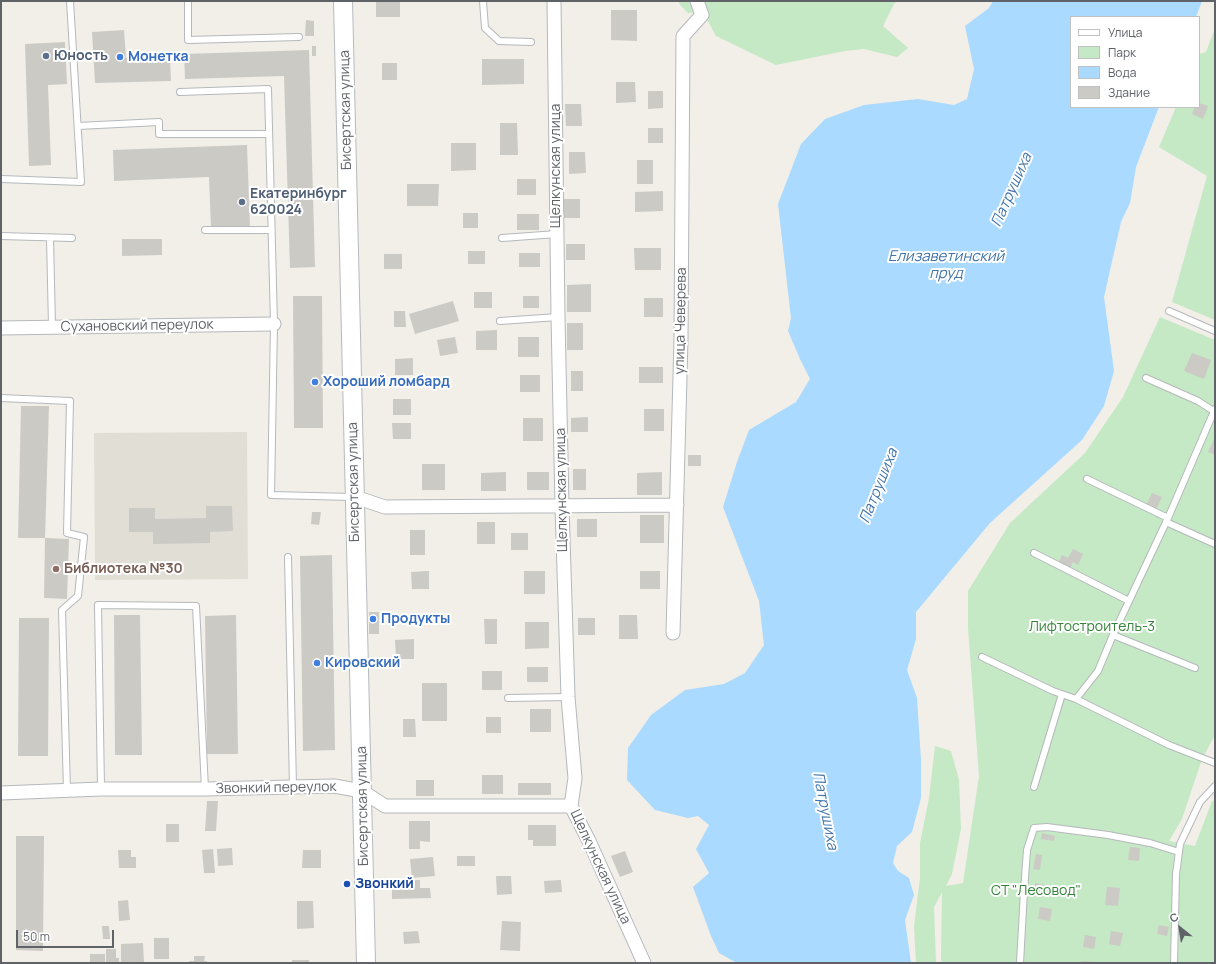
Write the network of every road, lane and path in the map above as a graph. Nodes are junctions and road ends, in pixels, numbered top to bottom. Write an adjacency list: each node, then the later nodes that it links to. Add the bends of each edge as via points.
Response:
1 (70, 1): 10 (lane)
2 (188, 1): 7 (lane, via 188,40)
3 (343, 1): 31 (main road, Бисертская улица)
4 (483, 1): 8 (lane, via 485,28 499,41)
5 (554, 1): 15 (street, Щелкунская улица)
6 (697, 1): 32 (street, улица Чеверева, via 702,15 683,36)
7 (299, 37)
8 (531, 42)
9 (180, 92): 11 (lane, via 268,89)
10 (78, 126): 11 (lane, via 158,122 159,134); 12 (lane, via 81,182)
11 (269, 134): 14 (lane)
12 (1, 179)
13 (205, 230): 14 (lane)
14 (271, 230): 23 (lane)
15 (556, 234): 19 (lane); 21 (street, Щелкунская улица)
16 (1, 236): 17 (lane)
17 (50, 238): 18 (lane); 24 (lane)
18 (72, 238)
19 (502, 238)
20 (1169, 311): 26 (lane)
21 (558, 318): 22 (lane); 33 (street, Щелкунская улица)
22 (500, 321)
23 (274, 324): 24 (street, Сухановский переулок); 31 (lane, via 271,495)
24 (52, 327): 25 (street, Сухановский переулок)
25 (1, 328)
26 (1215, 331)
27 (1146, 378): 29 (lane)
28 (1, 398): 53 (lane, via 70,401 67,533 84,537 78,596 62,610)
29 (1215, 410): 34 (lane)
30 (1087, 479): 34 (lane)
31 (355, 497): 33 (street, via 386,507); 54 (main road, Бисертская улица)
32 (677, 505): 33 (street); 39 (street, улица Чеверева)
33 (562, 506): 44 (street, Щелкунская улица)
34 (1167, 520): 35 (lane); 38 (lane)
35 (1215, 544)
36 (1034, 553): 38 (lane)
37 (288, 557): 49 (lane)
38 (1129, 601): 40 (lane)
39 (674, 634)
40 (1113, 635): 42 (lane); 46 (lane, via 1098,671)
41 (982, 657): 43 (lane)
42 (1195, 668)
43 (1062, 694): 46 (lane); 50 (lane)
44 (568, 697): 45 (lane); 56 (street, Щелкунская улица, via 574,778)
45 (508, 698)
46 (1076, 699): 47 (lane, via 1169,745)
47 (1215, 763)
48 (1215, 786): 57 (lane, via 1200,802 1180,844)
49 (293, 787): 52 (street, Звонкий переулок); 54 (street, Звонкий переулок, via 334,786)
50 (1034, 787)
51 (102, 789): 52 (street, Звонкий переулок); 52 (lane, via 98,605 196,606); 53 (street, Звонкий переулок)
52 (205, 789)
53 (67, 790): 55 (street, Звонкий переулок)
54 (362, 791): 56 (street, Звонкий переулок, via 385,806); 58 (main road, Бисертская улица)
55 (1, 793)
56 (571, 806): 59 (street, Щелкунская улица)
57 (1179, 852): 60 (lane, via 1150,843 1108,836 1047,827 1034,828 1028,850); 61 (lane, via 1176,874)
58 (366, 963)
59 (644, 963)
60 (1020, 963)
61 (1174, 963)

